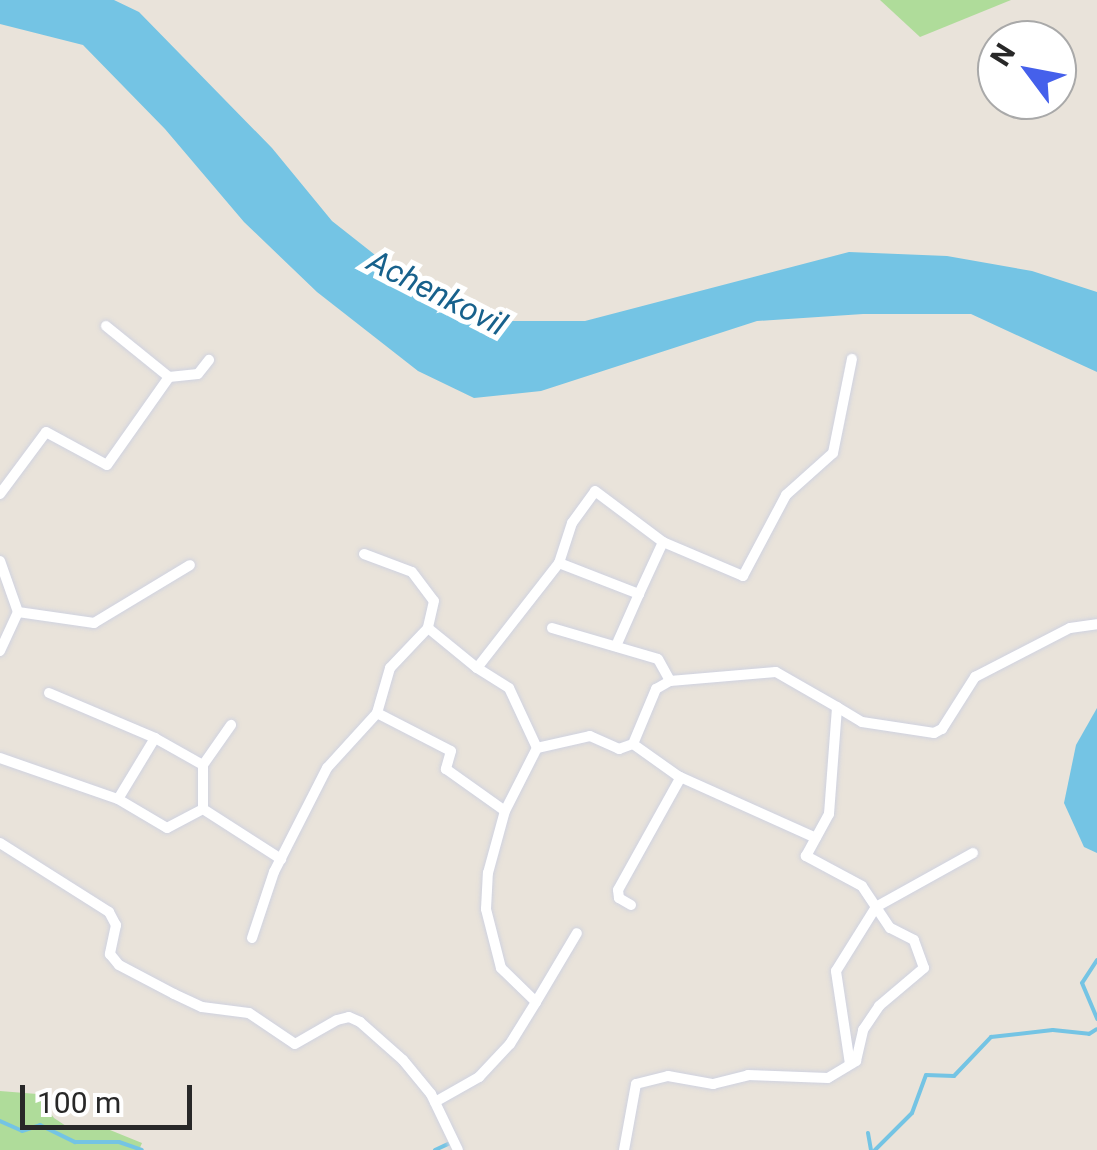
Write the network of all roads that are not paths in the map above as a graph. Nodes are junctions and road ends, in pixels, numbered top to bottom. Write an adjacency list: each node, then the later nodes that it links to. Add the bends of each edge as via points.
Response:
1 (106, 326): 4 (street)
2 (852, 359): 6 (street, via 833,454 786,495 743,576)
3 (210, 360): 4 (street, via 198,374)
4 (168, 377): 5 (street, via 107,464 46,432)
5 (0, 494)
6 (663, 542): 9 (street, via 595,491 572,523); 11 (street)
7 (364, 554): 14 (street, via 412,572 434,601)
8 (0, 561): 12 (street)
9 (559, 563): 11 (street); 18 (street)
10 (190, 566): 12 (street, via 94,623)
11 (639, 594): 16 (street)
12 (18, 612): 17 (street)
13 (1097, 624): 21 (street, via 1070,628 976,677 934,733 862,722)
14 (428, 628): 18 (street); 22 (street, via 390,668)
15 (552, 628): 16 (street)
16 (616, 646): 19 (street, via 658,659)
17 (0, 652)
18 (477, 668): 26 (street, via 509,688)
19 (670, 681): 21 (street, via 776,672); 25 (street, via 656,689)
20 (48, 693): 24 (street)
21 (836, 707): 33 (street, via 830,814)
22 (377, 714): 32 (street, via 451,751 446,770); 36 (street, via 327,768)
23 (231, 725): 28 (street)
24 (155, 738): 28 (street); 30 (street)
25 (633, 744): 26 (street, via 619,749 590,736); 29 (street)
26 (537, 748): 32 (street)
27 (0, 758): 30 (street)
28 (203, 765): 31 (street)
29 (681, 777): 33 (street); 37 (street, via 618,890)
30 (118, 799): 31 (street, via 167,828)
31 (203, 808): 36 (street)
32 (504, 812): 41 (street, via 488,873 486,925 500,968)
33 (816, 838): 38 (street, via 806,856 862,886)
34 (0, 843): 43 (street, via 115,918 110,954 119,965 202,1007 249,1013 295,1044 349,1016 404,1060)
35 (973, 852): 38 (street)
36 (281, 859): 40 (street)
37 (631, 906)
38 (876, 907): 42 (street, via 836,971); 42 (street, via 890,928 914,940 924,968 879,1006)
39 (577, 933): 41 (street)
40 (252, 938)
41 (536, 1002): 43 (street, via 479,1077)
42 (850, 1064): 45 (street, via 828,1078 748,1075 713,1084 668,1076 636,1084)
43 (435, 1102): 44 (street)
44 (458, 1150)
45 (624, 1150)

